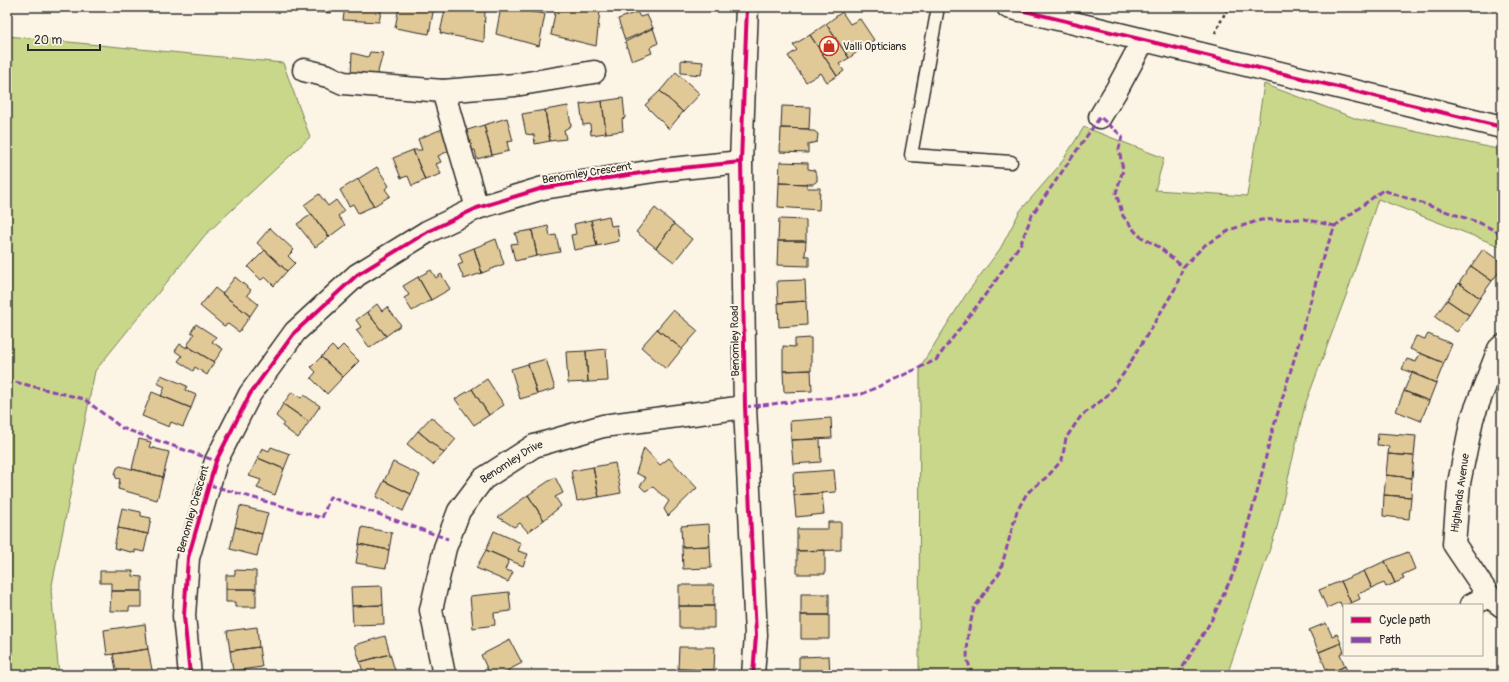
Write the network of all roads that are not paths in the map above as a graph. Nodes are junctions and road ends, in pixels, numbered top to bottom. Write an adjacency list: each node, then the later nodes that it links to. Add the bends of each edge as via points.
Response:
1 (747, 7): 10 (street, Benomley Road)
2 (938, 7): 11 (lane, via 911,155)
3 (1008, 7): 4 (street)
4 (1143, 41): 8 (street); 9 (street)
5 (304, 70): 7 (street, via 343,83)
6 (594, 72): 7 (street, via 515,84)
7 (443, 91): 12 (street)
8 (1100, 117)
9 (1502, 127)
10 (741, 162): 12 (street, Benomley Crescent, via 654,171 543,188); 14 (street, Benomley Road)
11 (1011, 162)
12 (477, 208): 16 (street, Benomley Crescent, via 427,232 356,275 295,332 250,394 216,461 188,558 184,616)
13 (1502, 346): 15 (street, Highlands Avenue, via 1472,419 1459,482 1454,544)
14 (745, 407): 17 (street, Benomley Drive, via 603,426 534,446 483,479 459,511 445,548 431,610); 18 (street, Benomley Road, via 756,635)
15 (1488, 603)
16 (190, 675)
17 (444, 675)
18 (753, 675)

